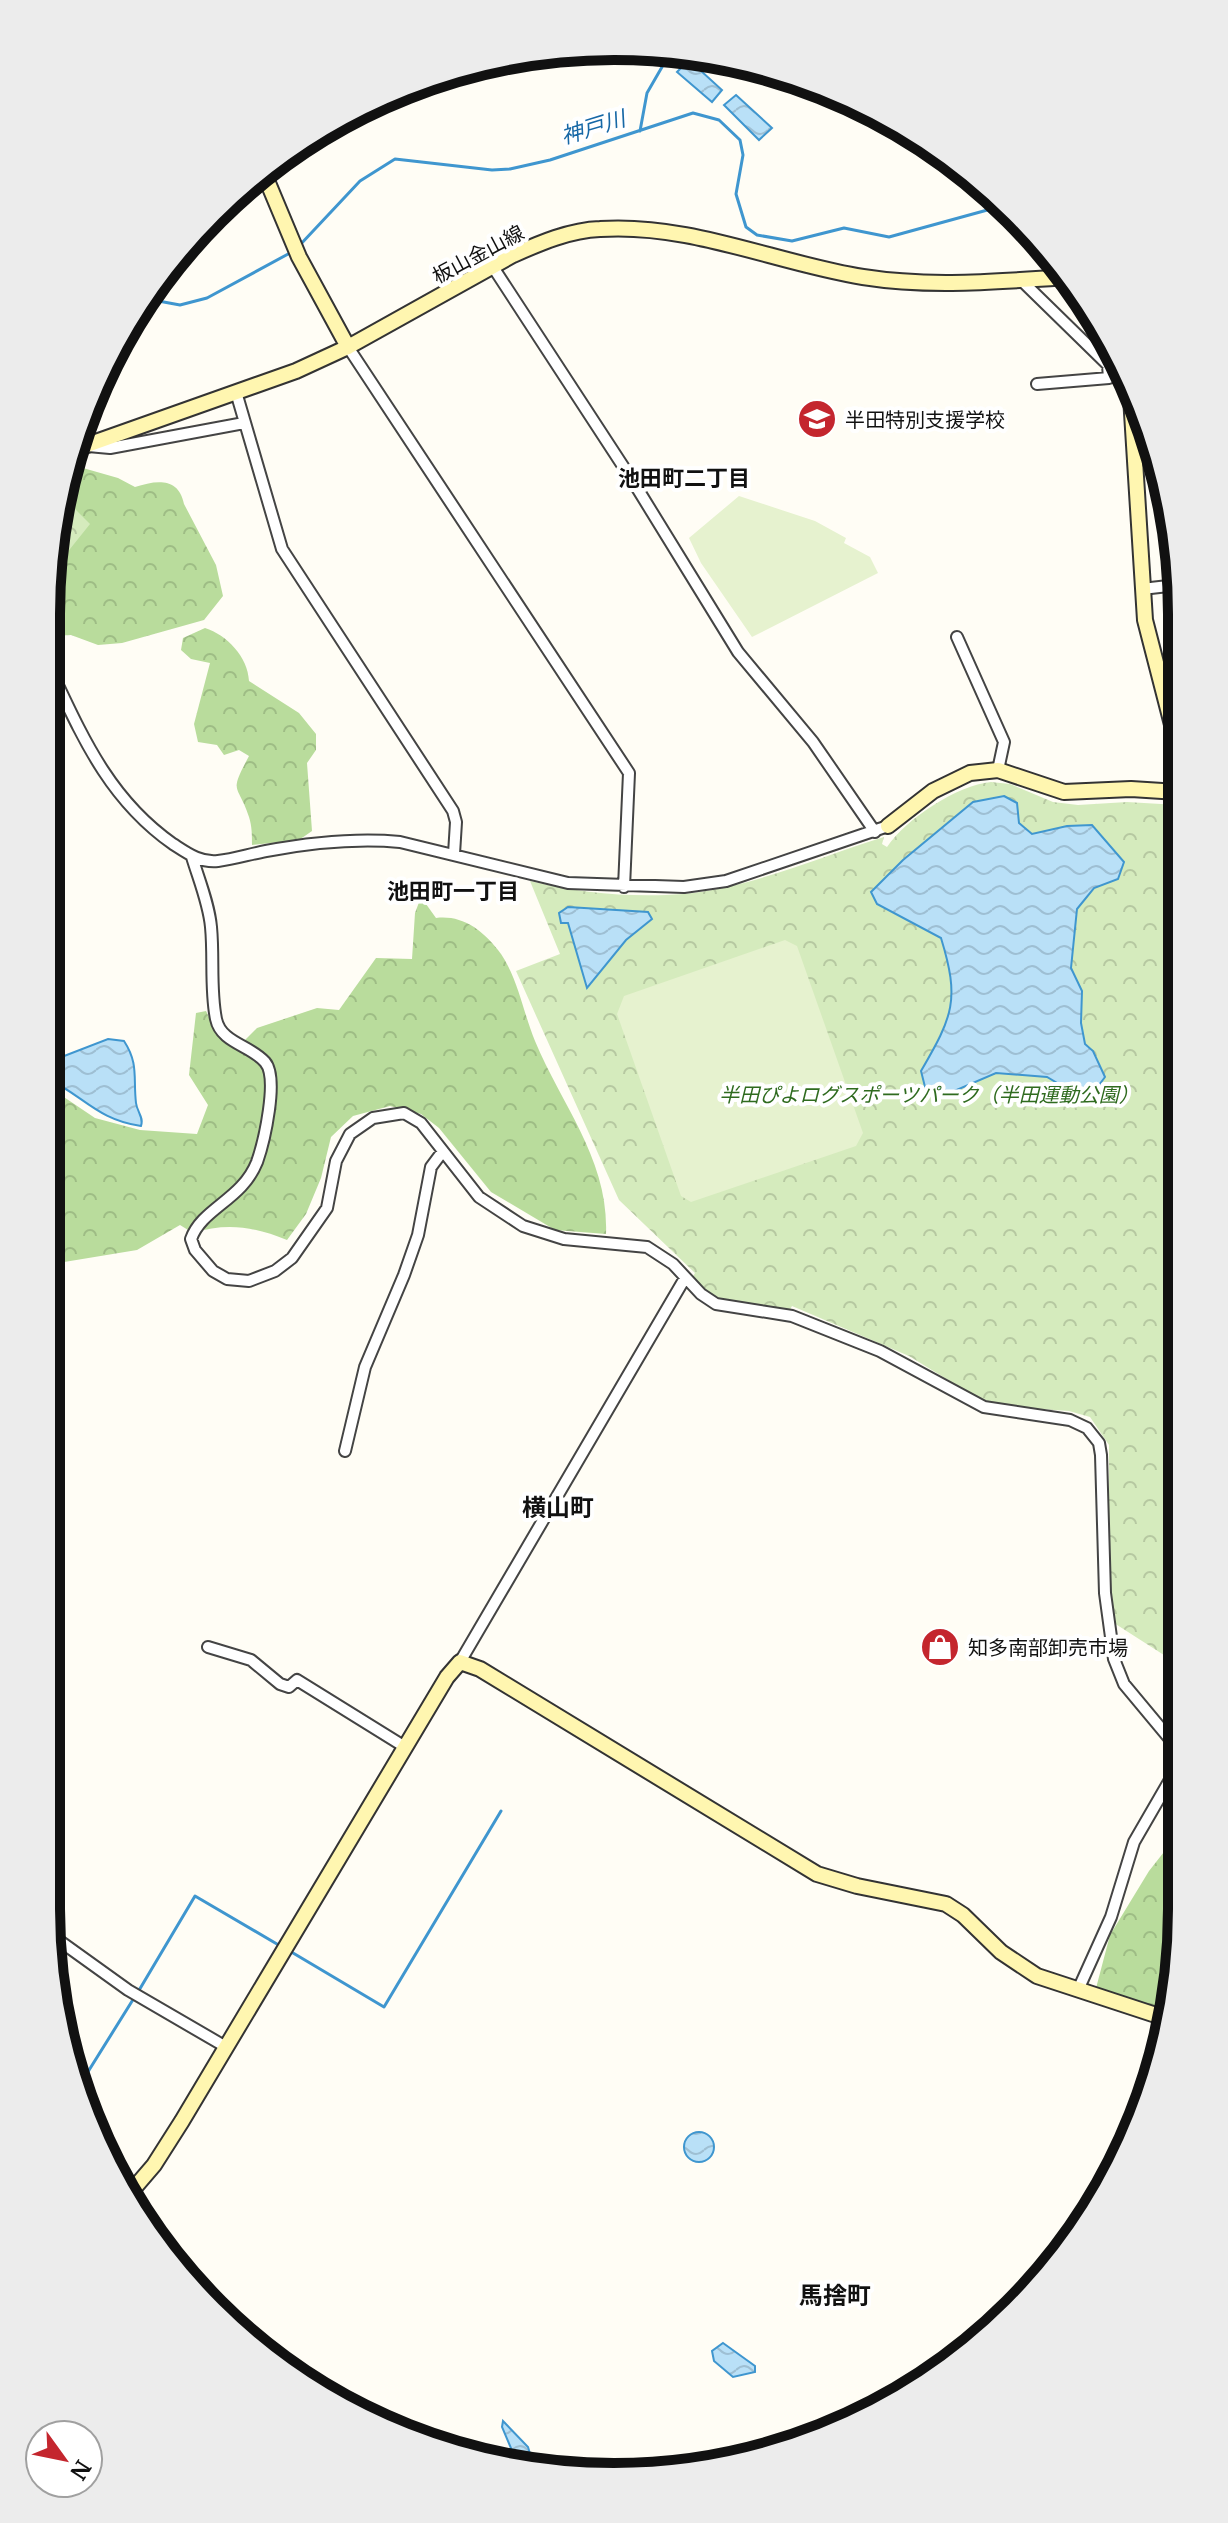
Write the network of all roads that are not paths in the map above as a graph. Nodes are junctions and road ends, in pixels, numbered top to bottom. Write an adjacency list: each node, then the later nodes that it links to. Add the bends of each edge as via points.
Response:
1 (268, 182): 5 (street, via 296,250)
2 (493, 267): 4 (street, 板山金山線, via 573,233 641,229 861,277 946,284); 5 (street, 板山金山線); 21 (street, via 738,652)
3 (1055, 278): 4 (street, 板山金山線)
4 (1021, 280): 6 (street, via 1108,365 1109,378)
5 (348, 347): 7 (street, 板山金山線); 24 (street, via 629,773)
6 (1037, 384)
7 (236, 392): 9 (street); 10 (street, 板山金山線)
8 (1132, 418): 13 (street)
9 (244, 423): 11 (street); 22 (street, via 282,549 453,811)
10 (86, 446)
11 (86, 448)
12 (1167, 586): 13 (street)
13 (1142, 589): 18 (street, via 1150,647)
14 (957, 637): 19 (street, via 1004,742)
15 (60, 689): 16 (street)
16 (66, 702): 17 (street); 23 (street, via 95,762 121,799)
17 (60, 703)
18 (1168, 712)
19 (998, 770): 20 (street, via 1064,792); 21 (street, via 953,778)
20 (1168, 791)
21 (882, 829): 24 (street, via 726,881)
22 (454, 854): 23 (street, via 377,840 295,846 216,861); 24 (street, via 568,883)
23 (192, 857): 25 (street, via 209,914 216,1021 230,1040 267,1063 271,1075 256,1164 244,1187 193,1233 195,1250 213,1271 235,1282 262,1279 275,1271 292,1258 327,1208 345,1141 373,1118 411,1115)
24 (624, 887)
25 (443, 1151): 26 (street, via 479,1197 523,1226 564,1239 640,1245 673,1264); 27 (street, via 431,1167 418,1235 365,1367)
26 (685, 1278): 29 (street); 30 (street, via 716,1304 792,1316 892,1357 976,1404 1076,1422 1091,1432 1099,1443 1105,1593 1114,1659 1124,1684)
27 (345, 1451)
28 (208, 1647): 31 (street, via 251,1660 280,1684 289,1687 297,1680)
29 (460, 1662): 31 (street); 34 (street, via 731,1818 798,1864 835,1881 946,1904 1017,1964)
30 (1168, 1737)
31 (405, 1747): 36 (street)
32 (1168, 1783): 34 (street, via 1134,1842 1111,1917)
33 (61, 1942): 36 (street, via 128,1990)
34 (1078, 1990): 35 (street)
35 (1157, 2016)
36 (226, 2047): 37 (street)
37 (135, 2187)

